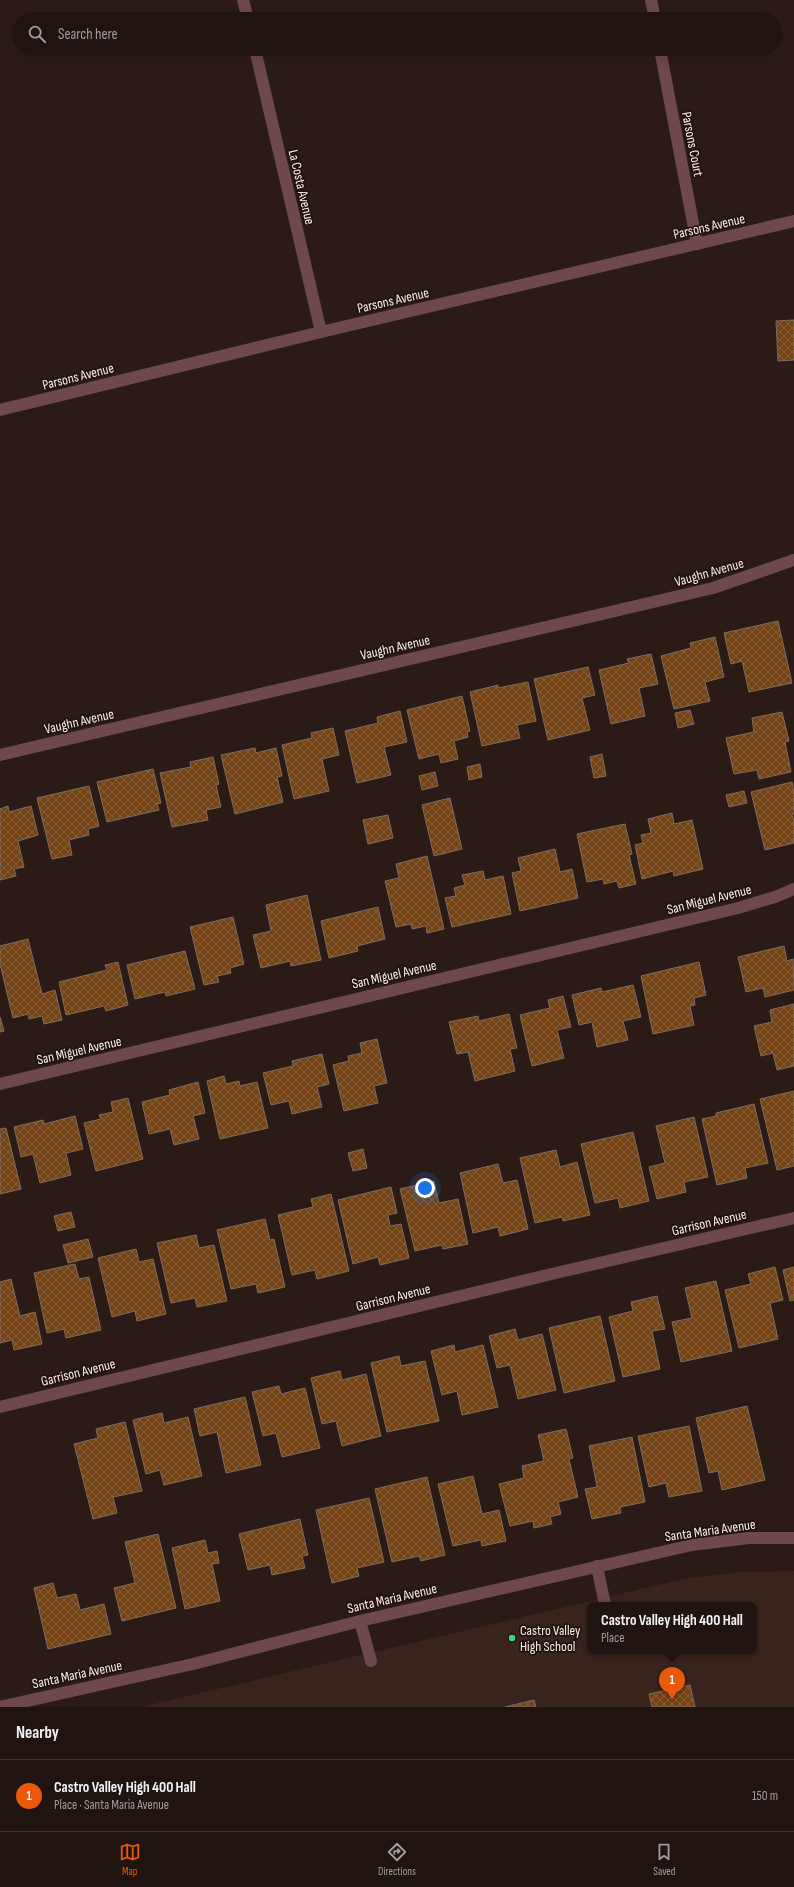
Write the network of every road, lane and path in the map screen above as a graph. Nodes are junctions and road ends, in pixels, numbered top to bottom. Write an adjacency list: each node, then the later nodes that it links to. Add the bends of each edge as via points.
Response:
1 (243, 0): 3 (street)
2 (651, 0): 4 (street)
3 (246, 12)
4 (654, 12)
5 (257, 56): 9 (street, La Costa Avenue)
6 (661, 56): 8 (street, Parsons Court)
7 (794, 221): 8 (street, Parsons Avenue)
8 (697, 244): 9 (street, Parsons Avenue)
9 (321, 332): 10 (street, Parsons Avenue)
10 (0, 410)
11 (794, 560): 12 (street, Vaughn Avenue, via 713,588)
12 (0, 755)
13 (794, 889): 14 (street, San Miguel Avenue, via 738,908)
14 (0, 1084)
15 (794, 1218): 16 (street, Garrison Avenue)
16 (0, 1406)
17 (794, 1538): 18 (street, Santa Maria Avenue, via 749,1538 692,1545)
18 (596, 1566): 19 (street); 20 (street, Santa Maria Avenue)
19 (604, 1602)
20 (360, 1621): 21 (street); 22 (street, Santa Maria Avenue, via 193,1664)
21 (371, 1660)
22 (16, 1705): 23 (street, Santa Maria Avenue)
23 (0, 1707)

